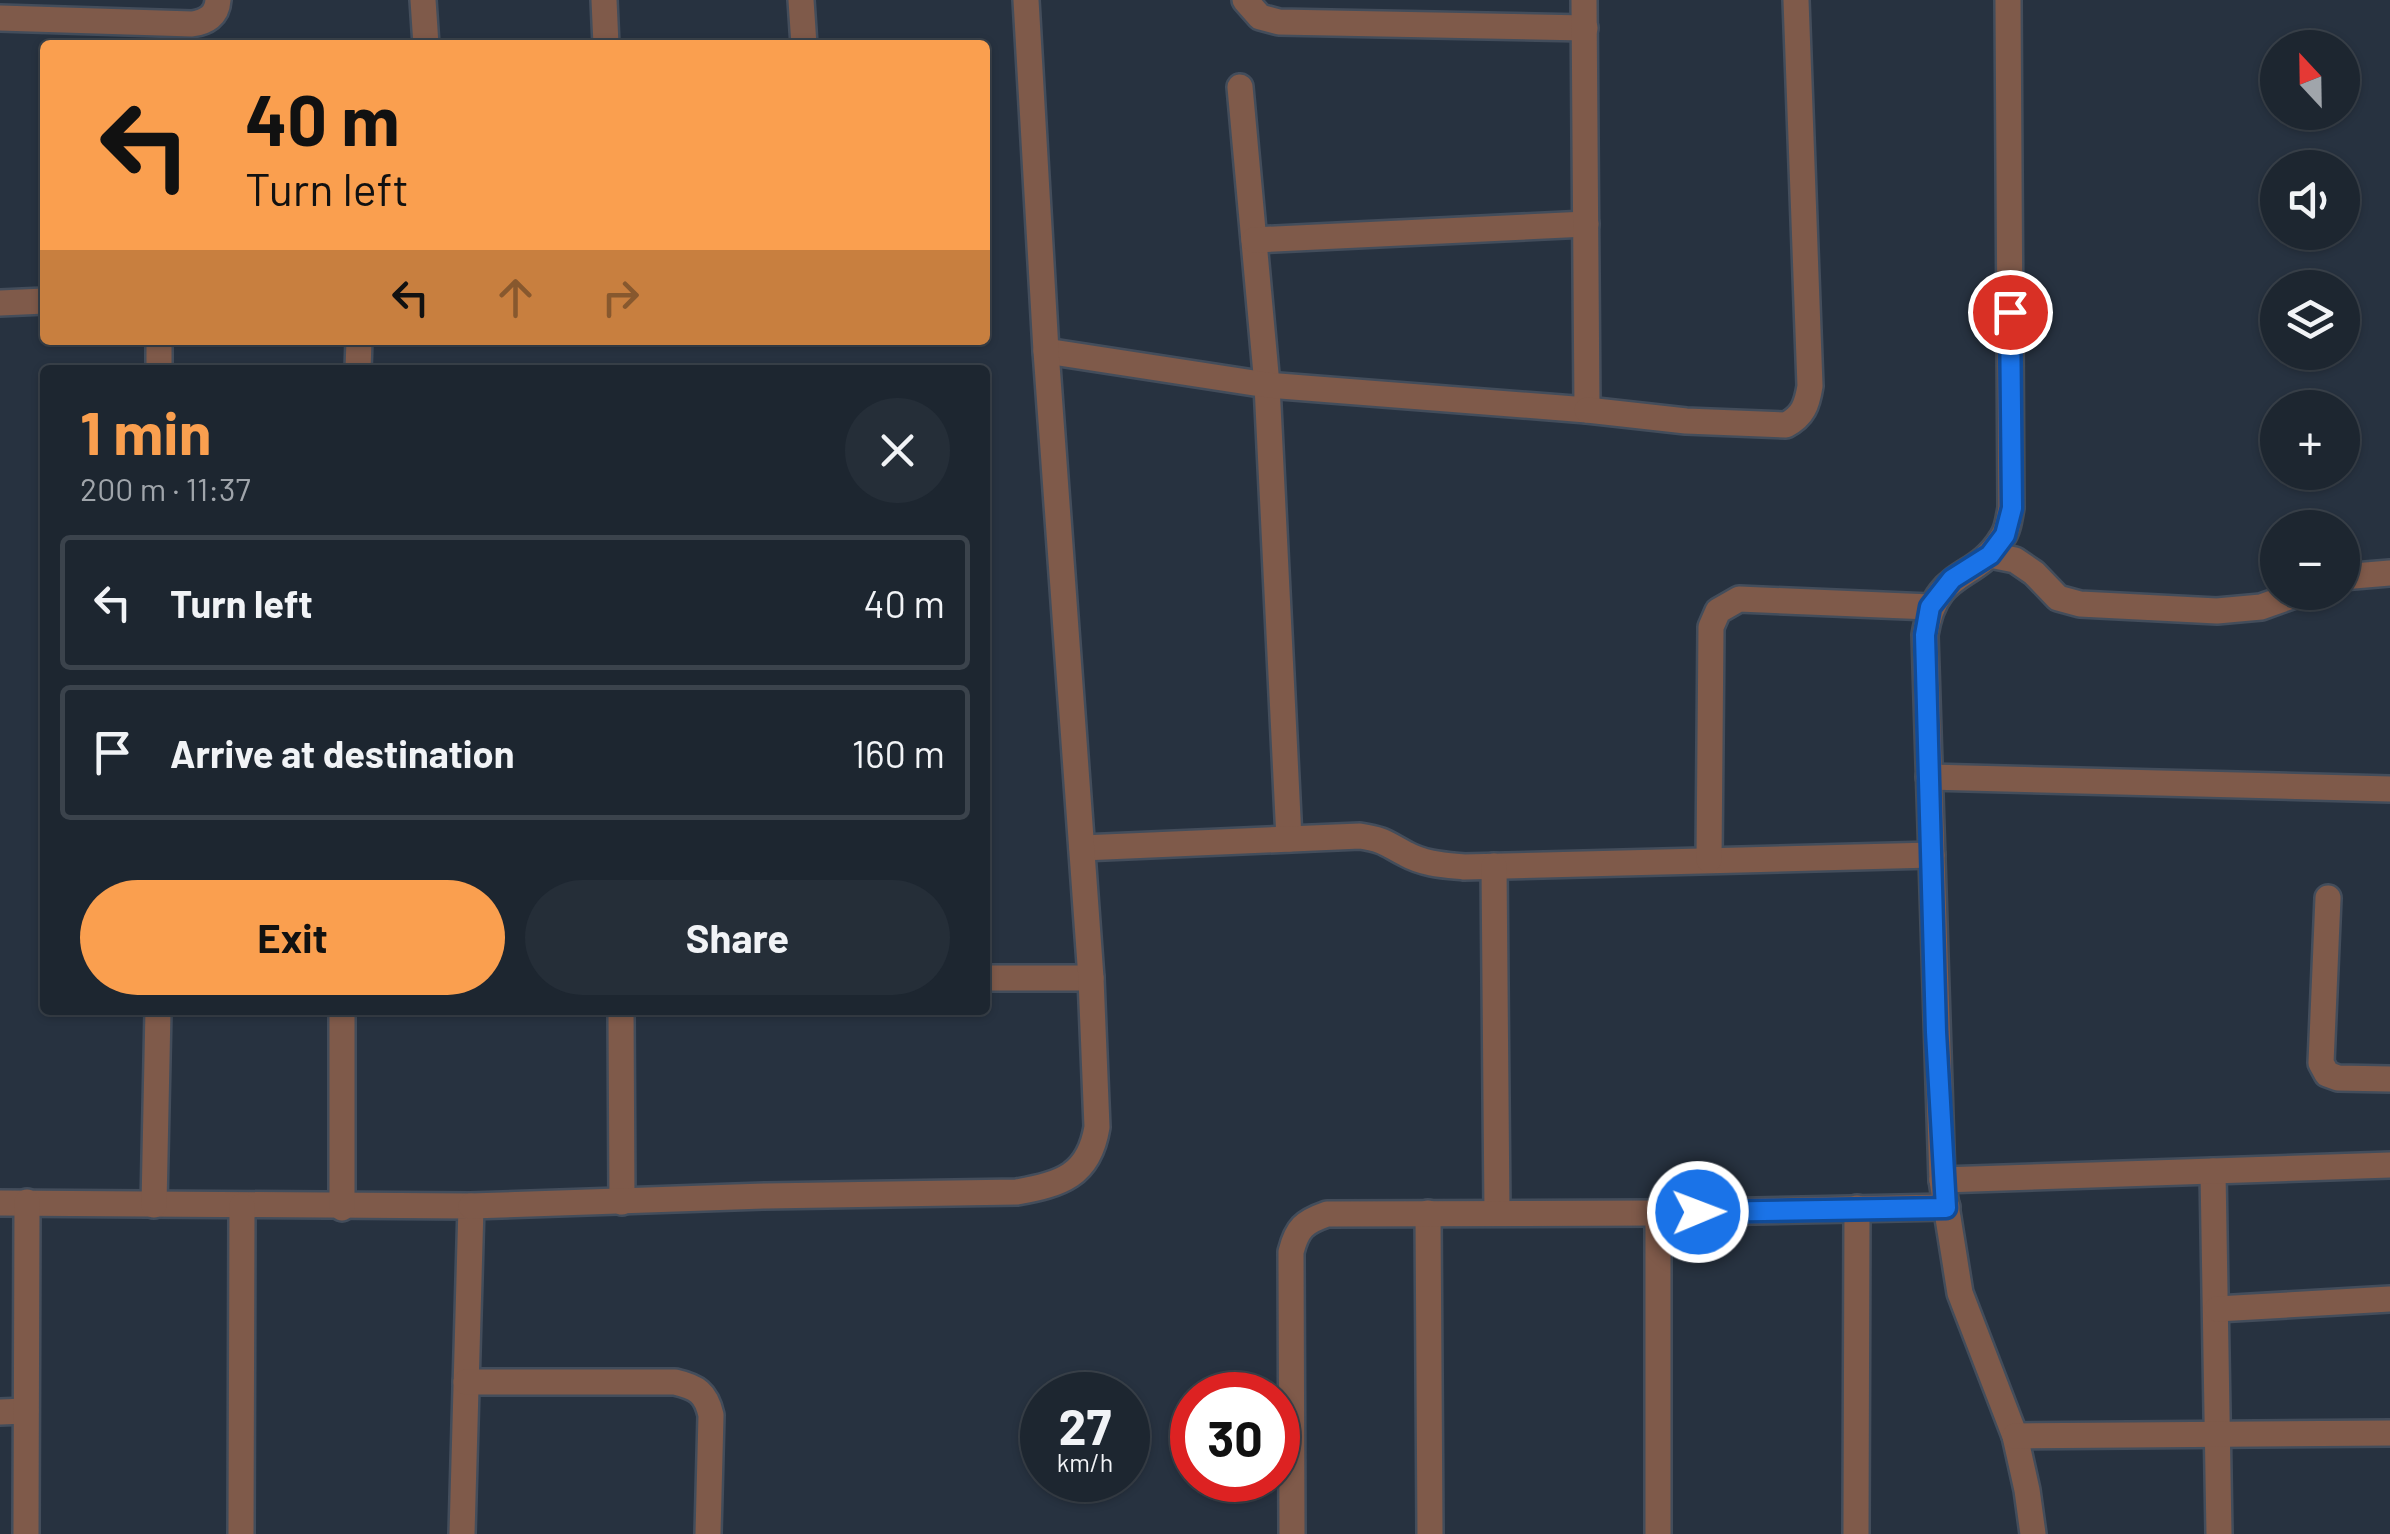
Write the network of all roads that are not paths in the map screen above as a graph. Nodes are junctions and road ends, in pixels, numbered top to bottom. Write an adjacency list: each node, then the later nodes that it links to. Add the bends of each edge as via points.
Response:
1 (218, 0): 10 (street, via 214,14 192,24)
2 (422, 0): 12 (street)
3 (604, 0): 13 (street)
4 (802, 0): 14 (street)
5 (1026, 0): 20 (street)
6 (1245, 0): 11 (street, via 1260,16 1279,22)
7 (1584, 0): 11 (street)
8 (1796, 0): 22 (street, via 1808,404 1786,426)
9 (2008, 0): 23 (street, via 2012,508 2005,535)
10 (0, 18)
11 (1585, 28): 16 (street)
12 (426, 40)
13 (606, 40)
14 (804, 40)
15 (1240, 87): 17 (street)
16 (1586, 224): 17 (street); 22 (street)
17 (1254, 240): 21 (street)
18 (40, 301): 19 (street)
19 (0, 302)
20 (1046, 351): 21 (street); 31 (street)
21 (1268, 385): 22 (street); 30 (street)
22 (1587, 410)
23 (1990, 555): 26 (street, via 1952,579); 27 (street, via 2016,560 2058,598 2080,604)
24 (2390, 573): 25 (street)
25 (2360, 576)
26 (1930, 607): 28 (street); 33 (street, via 1738,599 1718,611 1711,627)
27 (2260, 608)
28 (1929, 776): 29 (street); 32 (street)
29 (2390, 789)
30 (1289, 839): 31 (street); 34 (street, via 1360,836 1388,840 1432,864)
31 (1082, 848): 37 (street)
32 (1932, 855): 33 (street); 44 (street)
33 (1709, 860): 34 (street)
34 (1494, 866): 55 (street)
35 (2328, 898): 41 (street, via 2321,1063 2338,1078)
36 (990, 978): 37 (street)
37 (1091, 978): 46 (street, via 1094,1150 1054,1186)
38 (158, 1015): 48 (street)
39 (342, 1015): 51 (street)
40 (622, 1015): 46 (street)
41 (2390, 1079)
42 (2390, 1164): 43 (street)
43 (2213, 1171): 44 (street); 58 (street)
44 (1942, 1180): 53 (street)
45 (27, 1202): 47 (street); 48 (street); 60 (street)
46 (622, 1202): 50 (street)
47 (0, 1203)
48 (154, 1205): 49 (street)
49 (242, 1206): 51 (street); 66 (street)
50 (470, 1206): 51 (street); 59 (street)
51 (342, 1208)
52 (1857, 1208): 53 (street); 56 (street); 72 (street)
53 (1946, 1208): 64 (street, via 1960,1293)
54 (1428, 1213): 55 (street); 69 (street, via 1327,1214 1306,1221 1295,1234); 70 (street)
55 (1497, 1213): 56 (street)
56 (1658, 1213): 71 (street)
57 (2390, 1299): 58 (street)
58 (2216, 1309): 63 (street)
59 (466, 1382): 67 (street); 68 (street, via 694,1386 708,1398 711,1415)
60 (26, 1411): 61 (street); 65 (street)
61 (0, 1412)
62 (2390, 1433): 63 (street)
63 (2220, 1435): 64 (street); 74 (street)
64 (2015, 1436): 73 (street)
65 (26, 1534)
66 (241, 1534)
67 (462, 1534)
68 (708, 1534)
69 (1292, 1534)
70 (1430, 1534)
71 (1658, 1534)
72 (1856, 1534)
73 (2032, 1534)
74 (2219, 1534)

